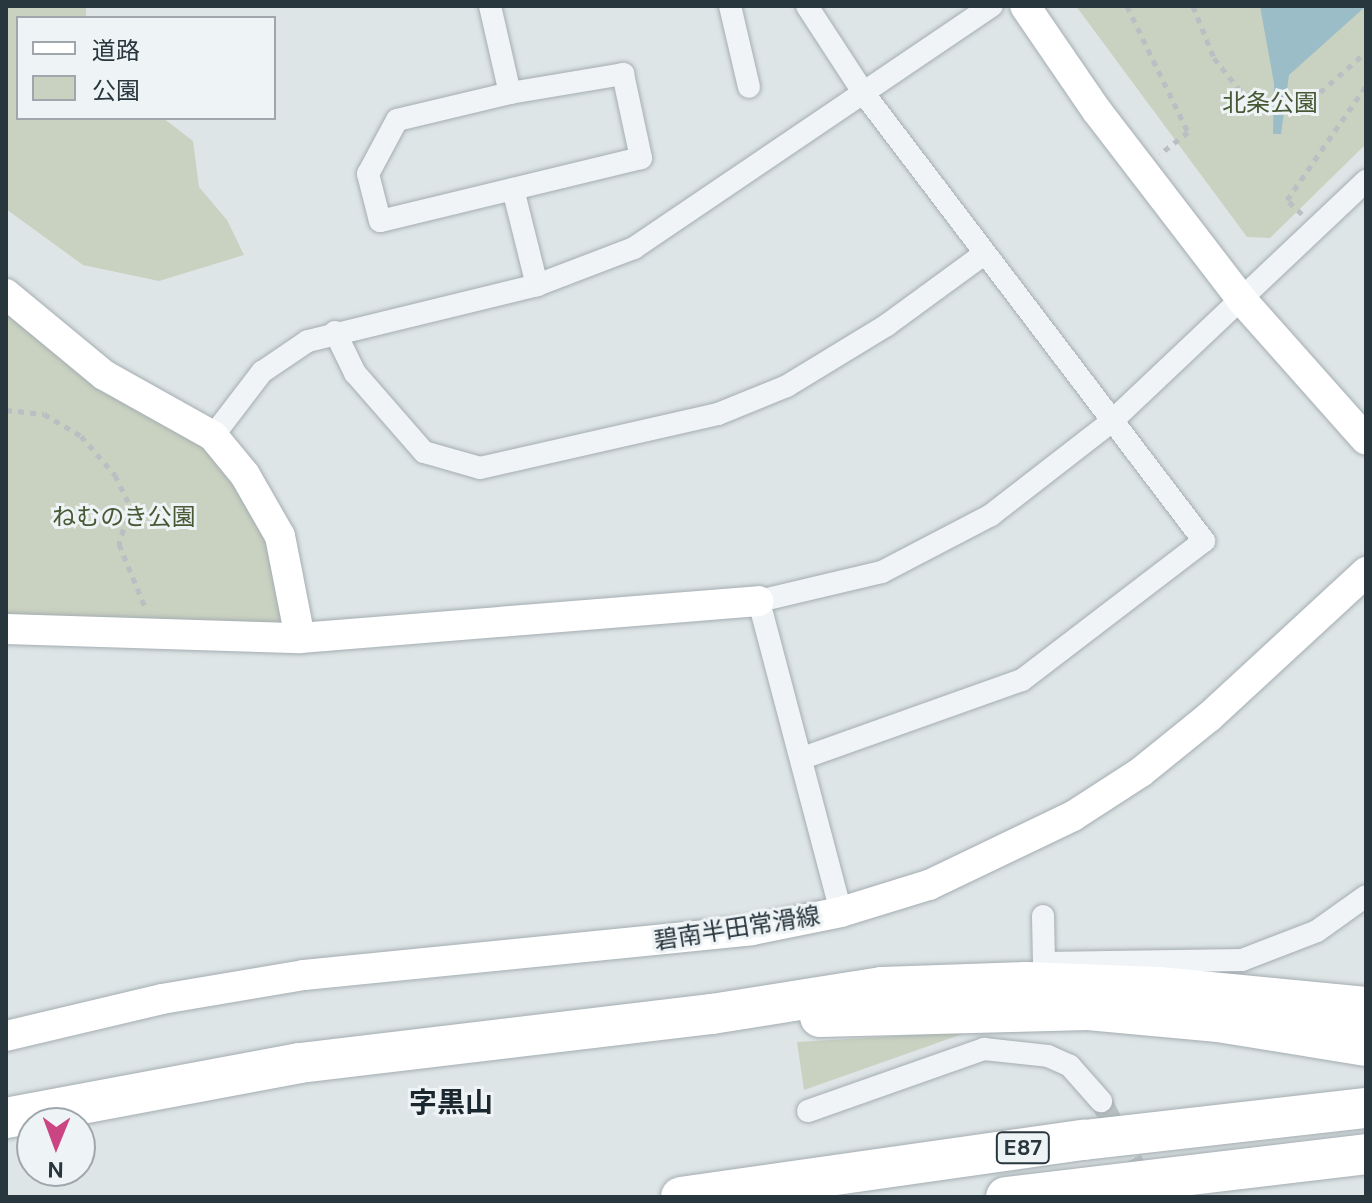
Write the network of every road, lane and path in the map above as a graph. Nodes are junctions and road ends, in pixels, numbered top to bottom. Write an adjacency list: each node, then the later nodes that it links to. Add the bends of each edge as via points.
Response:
1 (490, 6): 11 (street)
2 (730, 6): 10 (street)
3 (807, 6): 12 (street)
4 (992, 6): 12 (street)
5 (1025, 6): 22 (street, via 1097,111)
6 (1127, 6): 15 (path, via 1188,132)
7 (1193, 6): 14 (path, via 1214,58)
8 (1366, 52): 13 (path)
9 (1366, 86): 18 (path, via 1287,200)
10 (749, 87)
11 (510, 93): 17 (street, via 623,74 641,158); 17 (street, via 397,120 368,174 380,221)
12 (865, 95): 19 (street); 20 (street, via 634,248)
13 (1302, 108)
14 (1255, 109)
15 (1160, 154)
16 (1364, 187): 22 (street)
17 (513, 189): 20 (street)
18 (1302, 215)
19 (984, 254): 23 (street, via 887,325 787,386 718,414 480,468 424,452 355,373); 25 (street)
20 (537, 285): 23 (street)
21 (6, 294): 26 (street, via 104,375)
22 (1241, 299): 25 (street); 27 (street)
23 (335, 332): 26 (street, via 308,341 262,372)
24 (6, 410): 31 (path, via 44,414 81,436 115,475 130,506 119,544 131,582)
25 (1111, 422): 29 (street, via 991,515 882,572); 33 (street, via 1204,541 1022,680)
26 (213, 436): 32 (street, via 245,475 280,536)
27 (1366, 440)
28 (1366, 572): 35 (street, 碧南半田常滑線, via 1209,717 1073,816 929,885)
29 (759, 601): 32 (street); 33 (street)
30 (6, 629): 31 (street)
31 (159, 632): 32 (street)
32 (300, 638)
33 (803, 758): 35 (street)
34 (1366, 896): 36 (street, via 1317,931 1242,960 1044,963)
35 (841, 912): 39 (street, 碧南半田常滑線, via 671,941 445,957 304,975 162,999)
36 (1043, 916)
37 (1366, 1007): 38 (highway, via 1158,987 1026,982 882,987)
38 (712, 1014): 40 (highway, via 888,1017 1088,1010); 44 (highway, via 300,1063)
39 (6, 1036)
40 (1366, 1046)
41 (1101, 1101): 43 (street, via 1070,1066 1048,1056 984,1049)
42 (1366, 1108): 46 (highway, E87, via 1069,1142)
43 (808, 1111)
44 (6, 1118)
45 (1366, 1154): 47 (highway, E87)
46 (681, 1197)
47 (1006, 1197)

